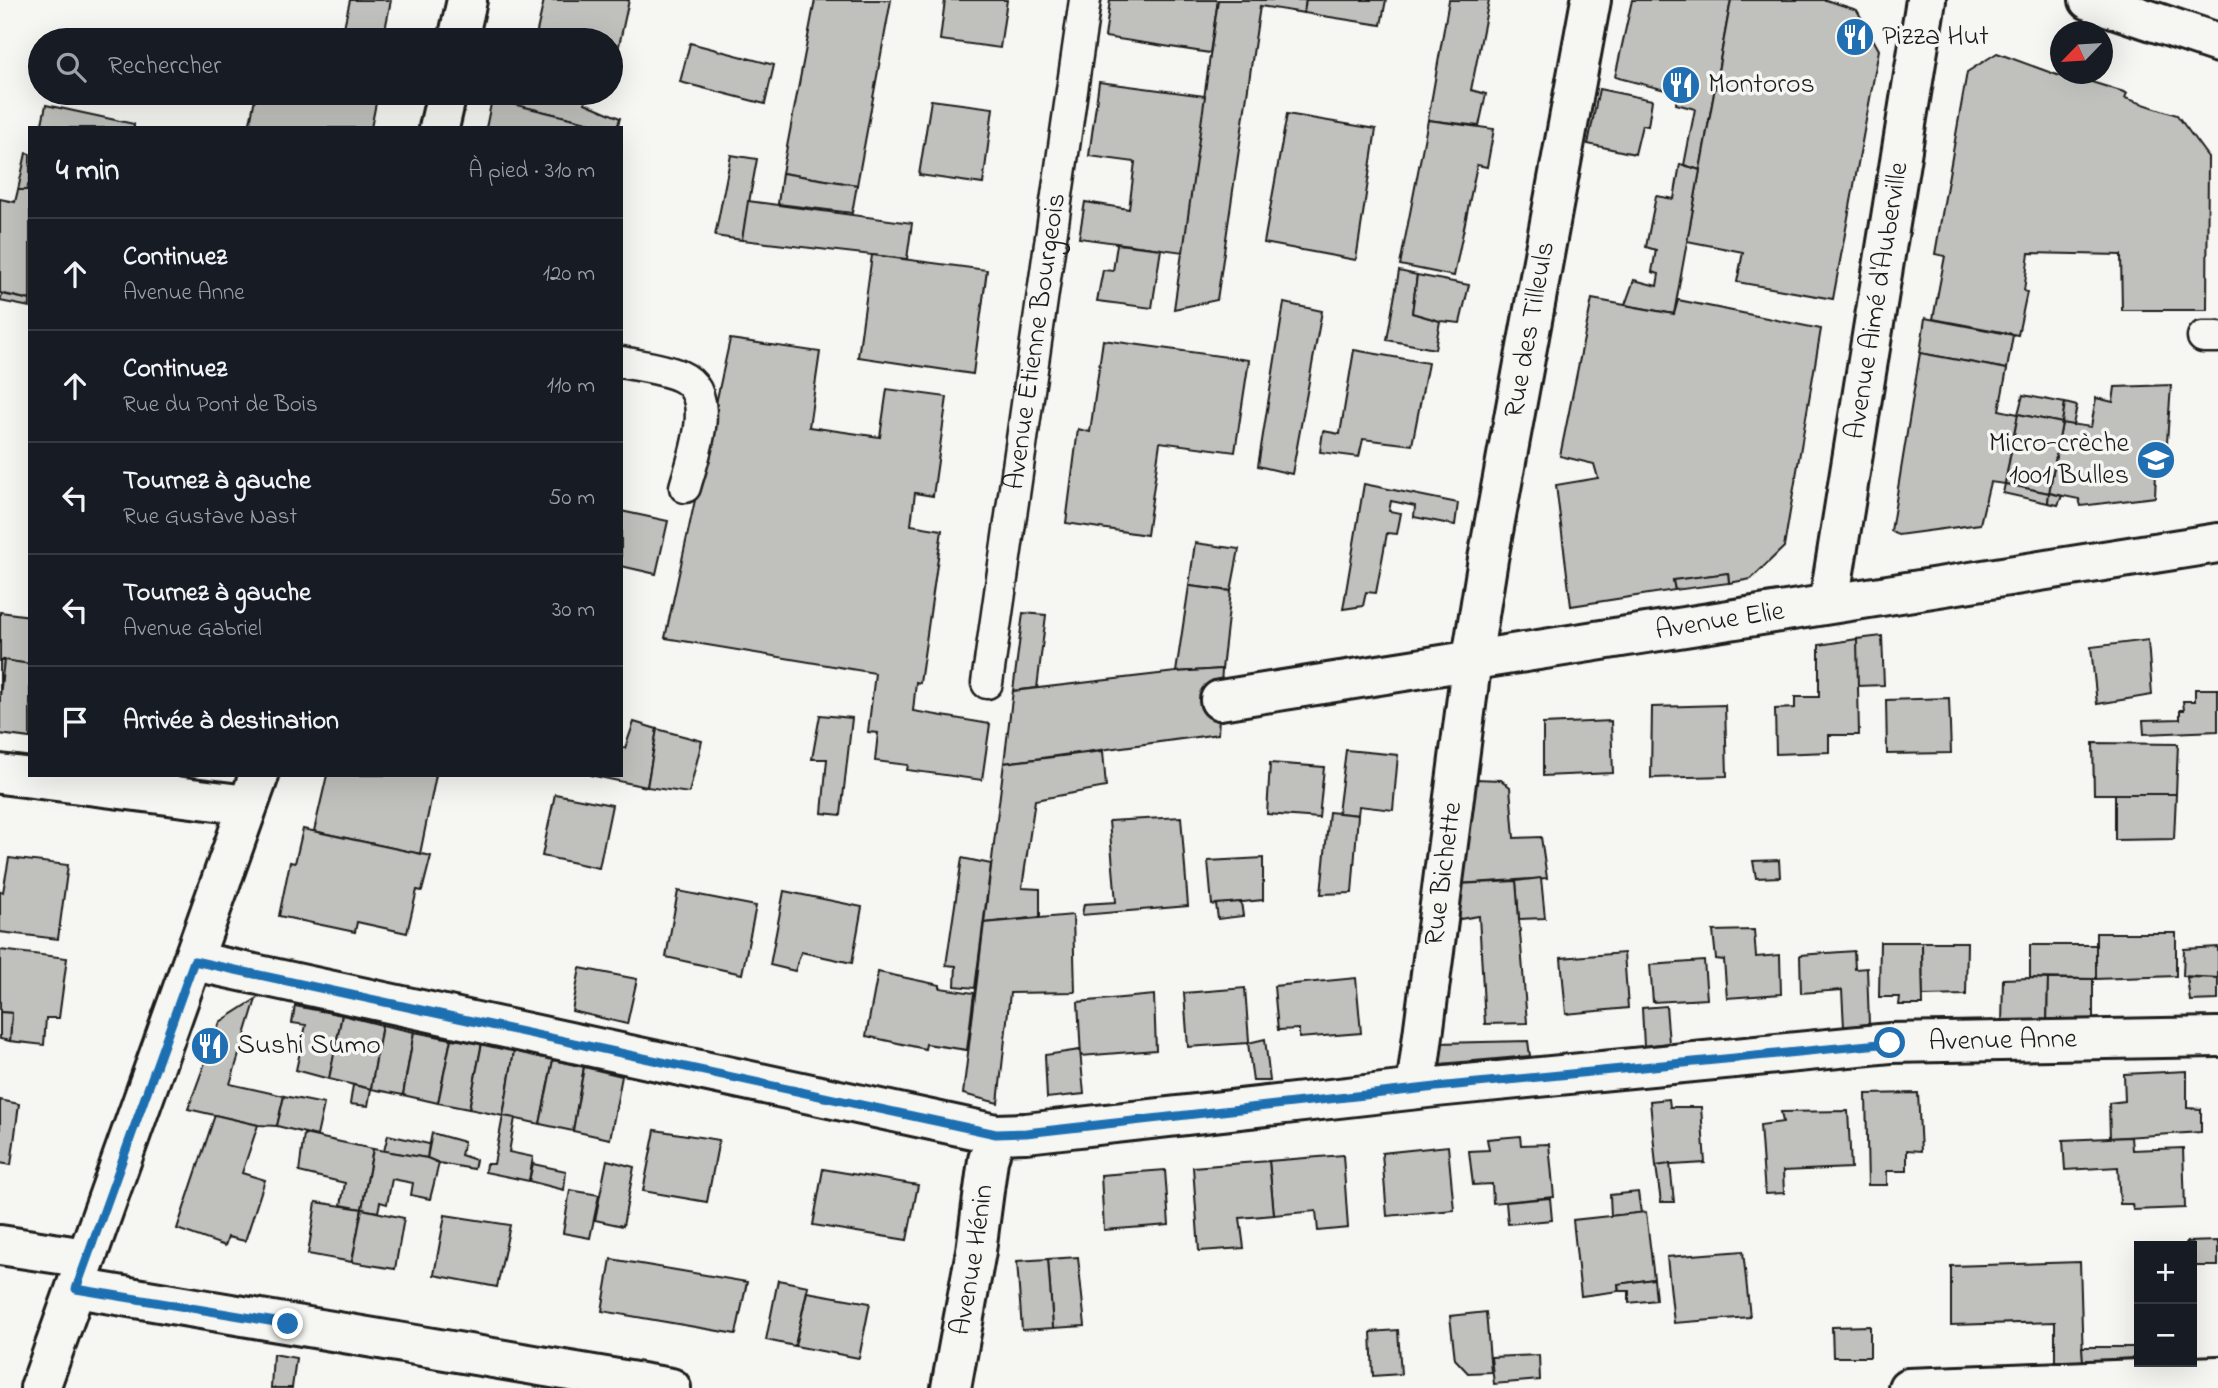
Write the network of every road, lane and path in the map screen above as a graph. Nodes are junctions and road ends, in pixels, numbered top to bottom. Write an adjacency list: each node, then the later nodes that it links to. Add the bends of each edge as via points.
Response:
1 (467, 0): 6 (street)
2 (1085, 0): 15 (lane, Avenue Étienne Bourgeois)
3 (1591, 0): 14 (street, Rue des Tilleuls)
4 (1926, 0): 13 (street, Avenue Aimé d'Auberville)
5 (2089, 0): 7 (street)
6 (461, 28)
7 (2218, 43)
8 (444, 105): 9 (street)
9 (439, 126)
10 (623, 362): 11 (lane, via 683,377 697,393 701,427)
11 (685, 487)
12 (2218, 543): 13 (street, Avenue Elie)
13 (1829, 603): 14 (street, Avenue Elie)
14 (1472, 659): 16 (street, Avenue Elie); 23 (street, Rue Bichette)
15 (987, 683)
16 (1220, 700)
17 (0, 774): 18 (street)
18 (28, 776)
19 (48, 777): 20 (street)
20 (254, 790): 21 (street)
21 (194, 961): 24 (street, Avenue Anne); 26 (street)
22 (2218, 1037): 23 (street, Avenue Anne, via 1890,1043)
23 (1416, 1089): 24 (street, Avenue Anne)
24 (996, 1134): 31 (street, Avenue Hénin)
25 (0, 1245): 26 (street)
26 (81, 1273): 28 (street); 29 (street)
27 (2218, 1376): 32 (street)
28 (566, 1379): 30 (street)
29 (40, 1388)
30 (671, 1388)
31 (951, 1388)
32 (1908, 1388)

